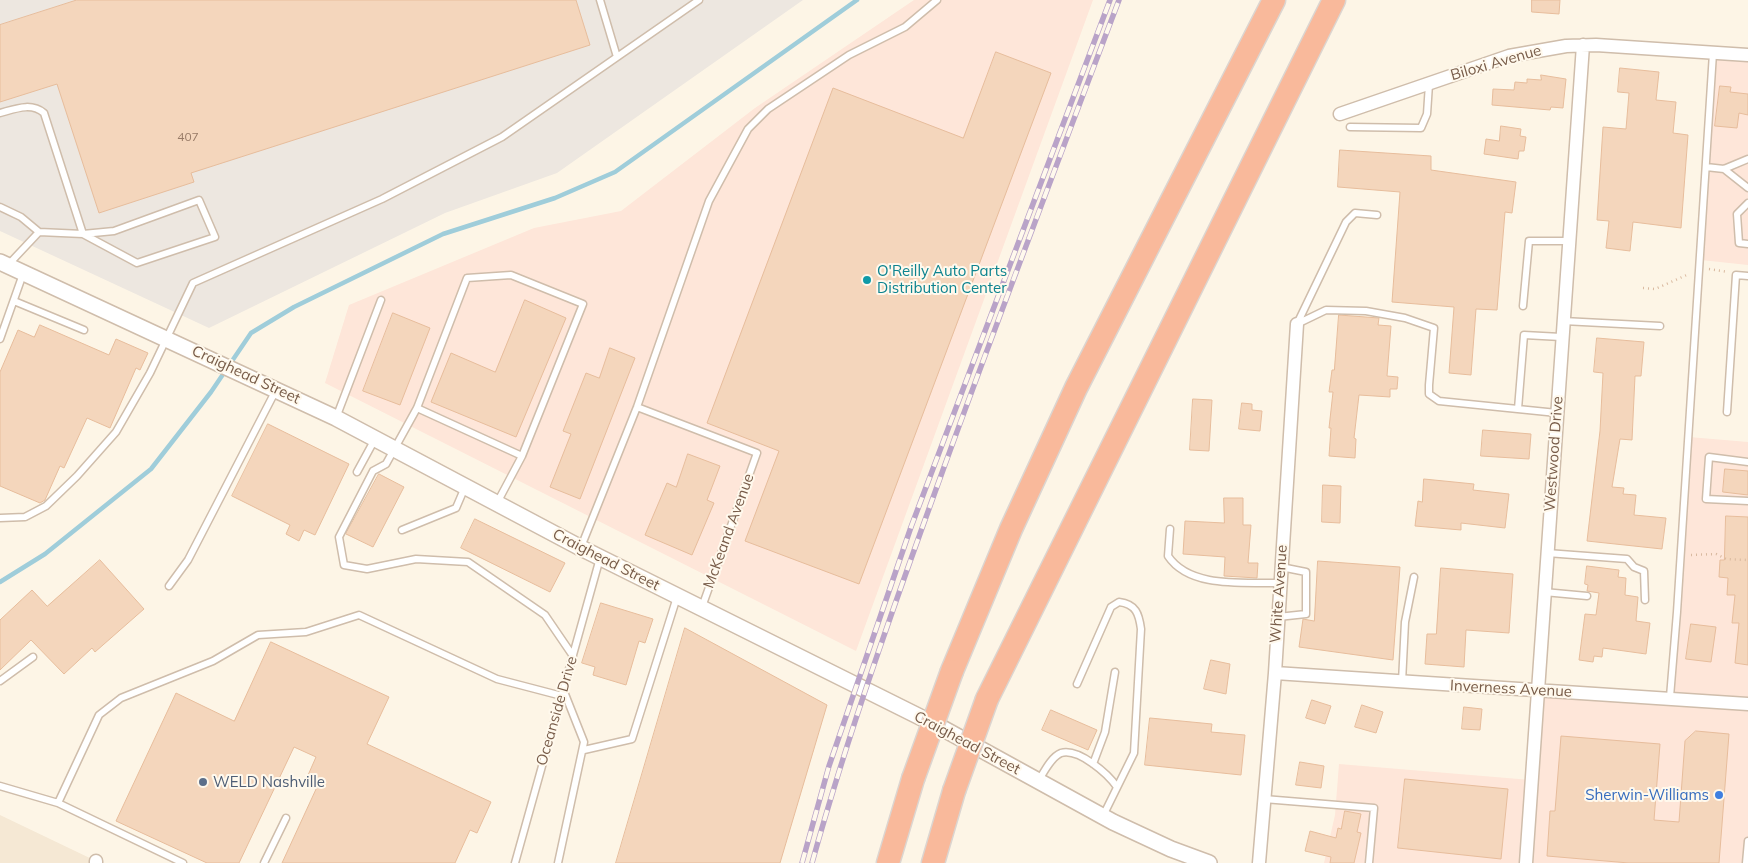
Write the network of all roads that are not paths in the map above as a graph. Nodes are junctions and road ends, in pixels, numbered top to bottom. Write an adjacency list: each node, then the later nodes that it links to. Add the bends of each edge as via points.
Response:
1 (600, 0): 9 (lane)
2 (699, 0): 9 (lane)
3 (937, 0): 39 (lane, via 905,26 849,55 768,109 748,129 710,202)
4 (1274, 0): 94 (highway, bridge, via 1076,388 1011,529 952,671 913,778)
5 (1334, 0): 95 (highway, bridge, via 987,699 954,791)
6 (1582, 45): 7 (street, Biloxi Avenue); 10 (street, Biloxi Avenue, via 1509,56); 23 (street, Westwood Drive)
7 (1713, 53): 8 (street, Biloxi Avenue); 15 (lane)
8 (1748, 55)
9 (617, 57): 37 (lane, via 502,137 382,199 192,283)
10 (1430, 84): 12 (street, Biloxi Avenue); 13 (lane, via 1427,114 1420,128)
11 (0, 112): 22 (lane, via 23,106 37,107 44,113)
12 (1340, 114)
13 (1350, 127)
14 (1748, 159): 16 (lane)
15 (1706, 167): 16 (lane); 78 (lane)
16 (1724, 169): 17 (lane)
17 (1748, 188)
18 (1748, 203): 24 (lane, via 1737,214 1739,242)
19 (0, 207): 21 (lane, via 21,217)
20 (1377, 215): 32 (lane, via 1355,213 1346,222)
21 (39, 232): 22 (lane); 25 (lane)
22 (83, 234): 22 (lane, via 114,231 199,200 215,237 137,263)
23 (1568, 241): 30 (lane, via 1528,240); 31 (street, Westwood Drive)
24 (1748, 244)
25 (4, 264): 26 (street, Craighead Street)
26 (23, 273): 29 (lane); 37 (street, Craighead Street)
27 (1748, 276): 43 (lane, via 1736,275)
28 (381, 300): 44 (lane)
29 (14, 301): 34 (lane); 36 (lane)
30 (1523, 306)
31 (1563, 321): 33 (lane); 35 (street, Westwood Drive)
32 (1297, 324): 41 (lane, via 1326,310 1405,318 1434,328 1430,394 1439,401); 59 (street, White Avenue)
33 (1660, 326)
34 (84, 330)
35 (1561, 337): 41 (lane, via 1524,335); 42 (street, Westwood Drive)
36 (0, 339)
37 (174, 341): 38 (street, Craighead Street); 53 (lane, via 116,432 98,454 46,506 25,517)
38 (271, 386): 44 (street, Craighead Street); 62 (lane, via 188,560)
39 (637, 407): 56 (lane); 67 (lane, McKeand Avenue, via 757,454)
40 (416, 408): 46 (lane); 47 (lane); 47 (lane, via 466,278 510,275 583,304)
41 (1518, 409): 42 (lane)
42 (1557, 412): 57 (street, Westwood Drive)
43 (1728, 412)
44 (336, 418): 45 (street, Craighead Street)
45 (376, 438): 46 (street, Craighead Street); 49 (lane)
46 (396, 448): 50 (street, Craighead Street); 69 (lane, via 386,464 373,471 339,537 344,565 367,568 416,559 468,562 545,615)
47 (522, 456): 52 (lane)
48 (1748, 462): 51 (lane, via 1709,457 1706,499)
49 (357, 472)
50 (465, 487): 52 (street, Craighead Street); 55 (lane, via 456,508)
51 (1748, 502)
52 (496, 504): 56 (street, Craighead Street)
53 (0, 518)
54 (1170, 529): 61 (lane, via 1168,556 1179,568 1191,574 1220,581)
55 (402, 530)
56 (580, 548): 58 (street, Craighead Street)
57 (1547, 553): 63 (street, Westwood Drive); 66 (lane, via 1627,559 1644,571)
58 (600, 558): 65 (street, Craighead Street); 69 (lane, Oceanside Drive)
59 (1281, 567): 61 (street, White Avenue); 68 (lane, via 1306,572 1306,614)
60 (1414, 578): 74 (lane, via 1405,622)
61 (1280, 583): 68 (street, White Avenue)
62 (169, 586)
63 (1544, 592): 64 (lane); 76 (street, Westwood Drive)
64 (1587, 596)
65 (677, 597): 67 (street, Craighead Street); 80 (lane, via 632,739)
66 (1645, 600)
67 (702, 608): 82 (street, Craighead Street, via 942,728)
68 (1278, 617): 72 (street, White Avenue)
69 (573, 656): 77 (lane, Oceanside Drive)
70 (33, 657): 73 (lane)
71 (1115, 672): 81 (lane, via 1105,732)
72 (1275, 674): 74 (street, Inverness Avenue); 85 (street, White Avenue)
73 (0, 681)
74 (1402, 682): 76 (street, Inverness Avenue)
75 (1077, 684): 84 (lane, via 1111,607 1119,602 1128,603 1139,615 1134,753)
76 (1537, 691): 78 (street, Inverness Avenue); 99 (street, Westwood Drive)
77 (562, 693): 80 (lane, via 584,735); 86 (lane, via 497,679 359,615 306,632 258,635 213,661 121,698 100,715); 92 (lane, Oceanside Drive)
78 (1670, 697): 79 (street, Inverness Avenue)
79 (1748, 704)
80 (584, 750): 93 (lane)
81 (1093, 764): 82 (lane, via 1072,753 1061,753 1049,763); 84 (lane, via 1108,775)
82 (1039, 781): 87 (street, Craighead Street)
83 (0, 786): 86 (lane)
84 (1116, 787): 87 (lane)
85 (1264, 799): 97 (street, White Avenue); 98 (lane, via 1374,808)
86 (58, 803): 90 (lane)
87 (1103, 816): 96 (street, Craighead Street, via 1171,849)
88 (286, 818): 91 (lane)
89 (1748, 841): 100 (lane)
90 (183, 863)
91 (264, 863)
92 (515, 863)
93 (558, 863)
94 (888, 863)
95 (933, 863)
96 (1209, 863)
97 (1259, 863)
98 (1369, 863)
99 (1526, 863)
100 (1746, 863)

